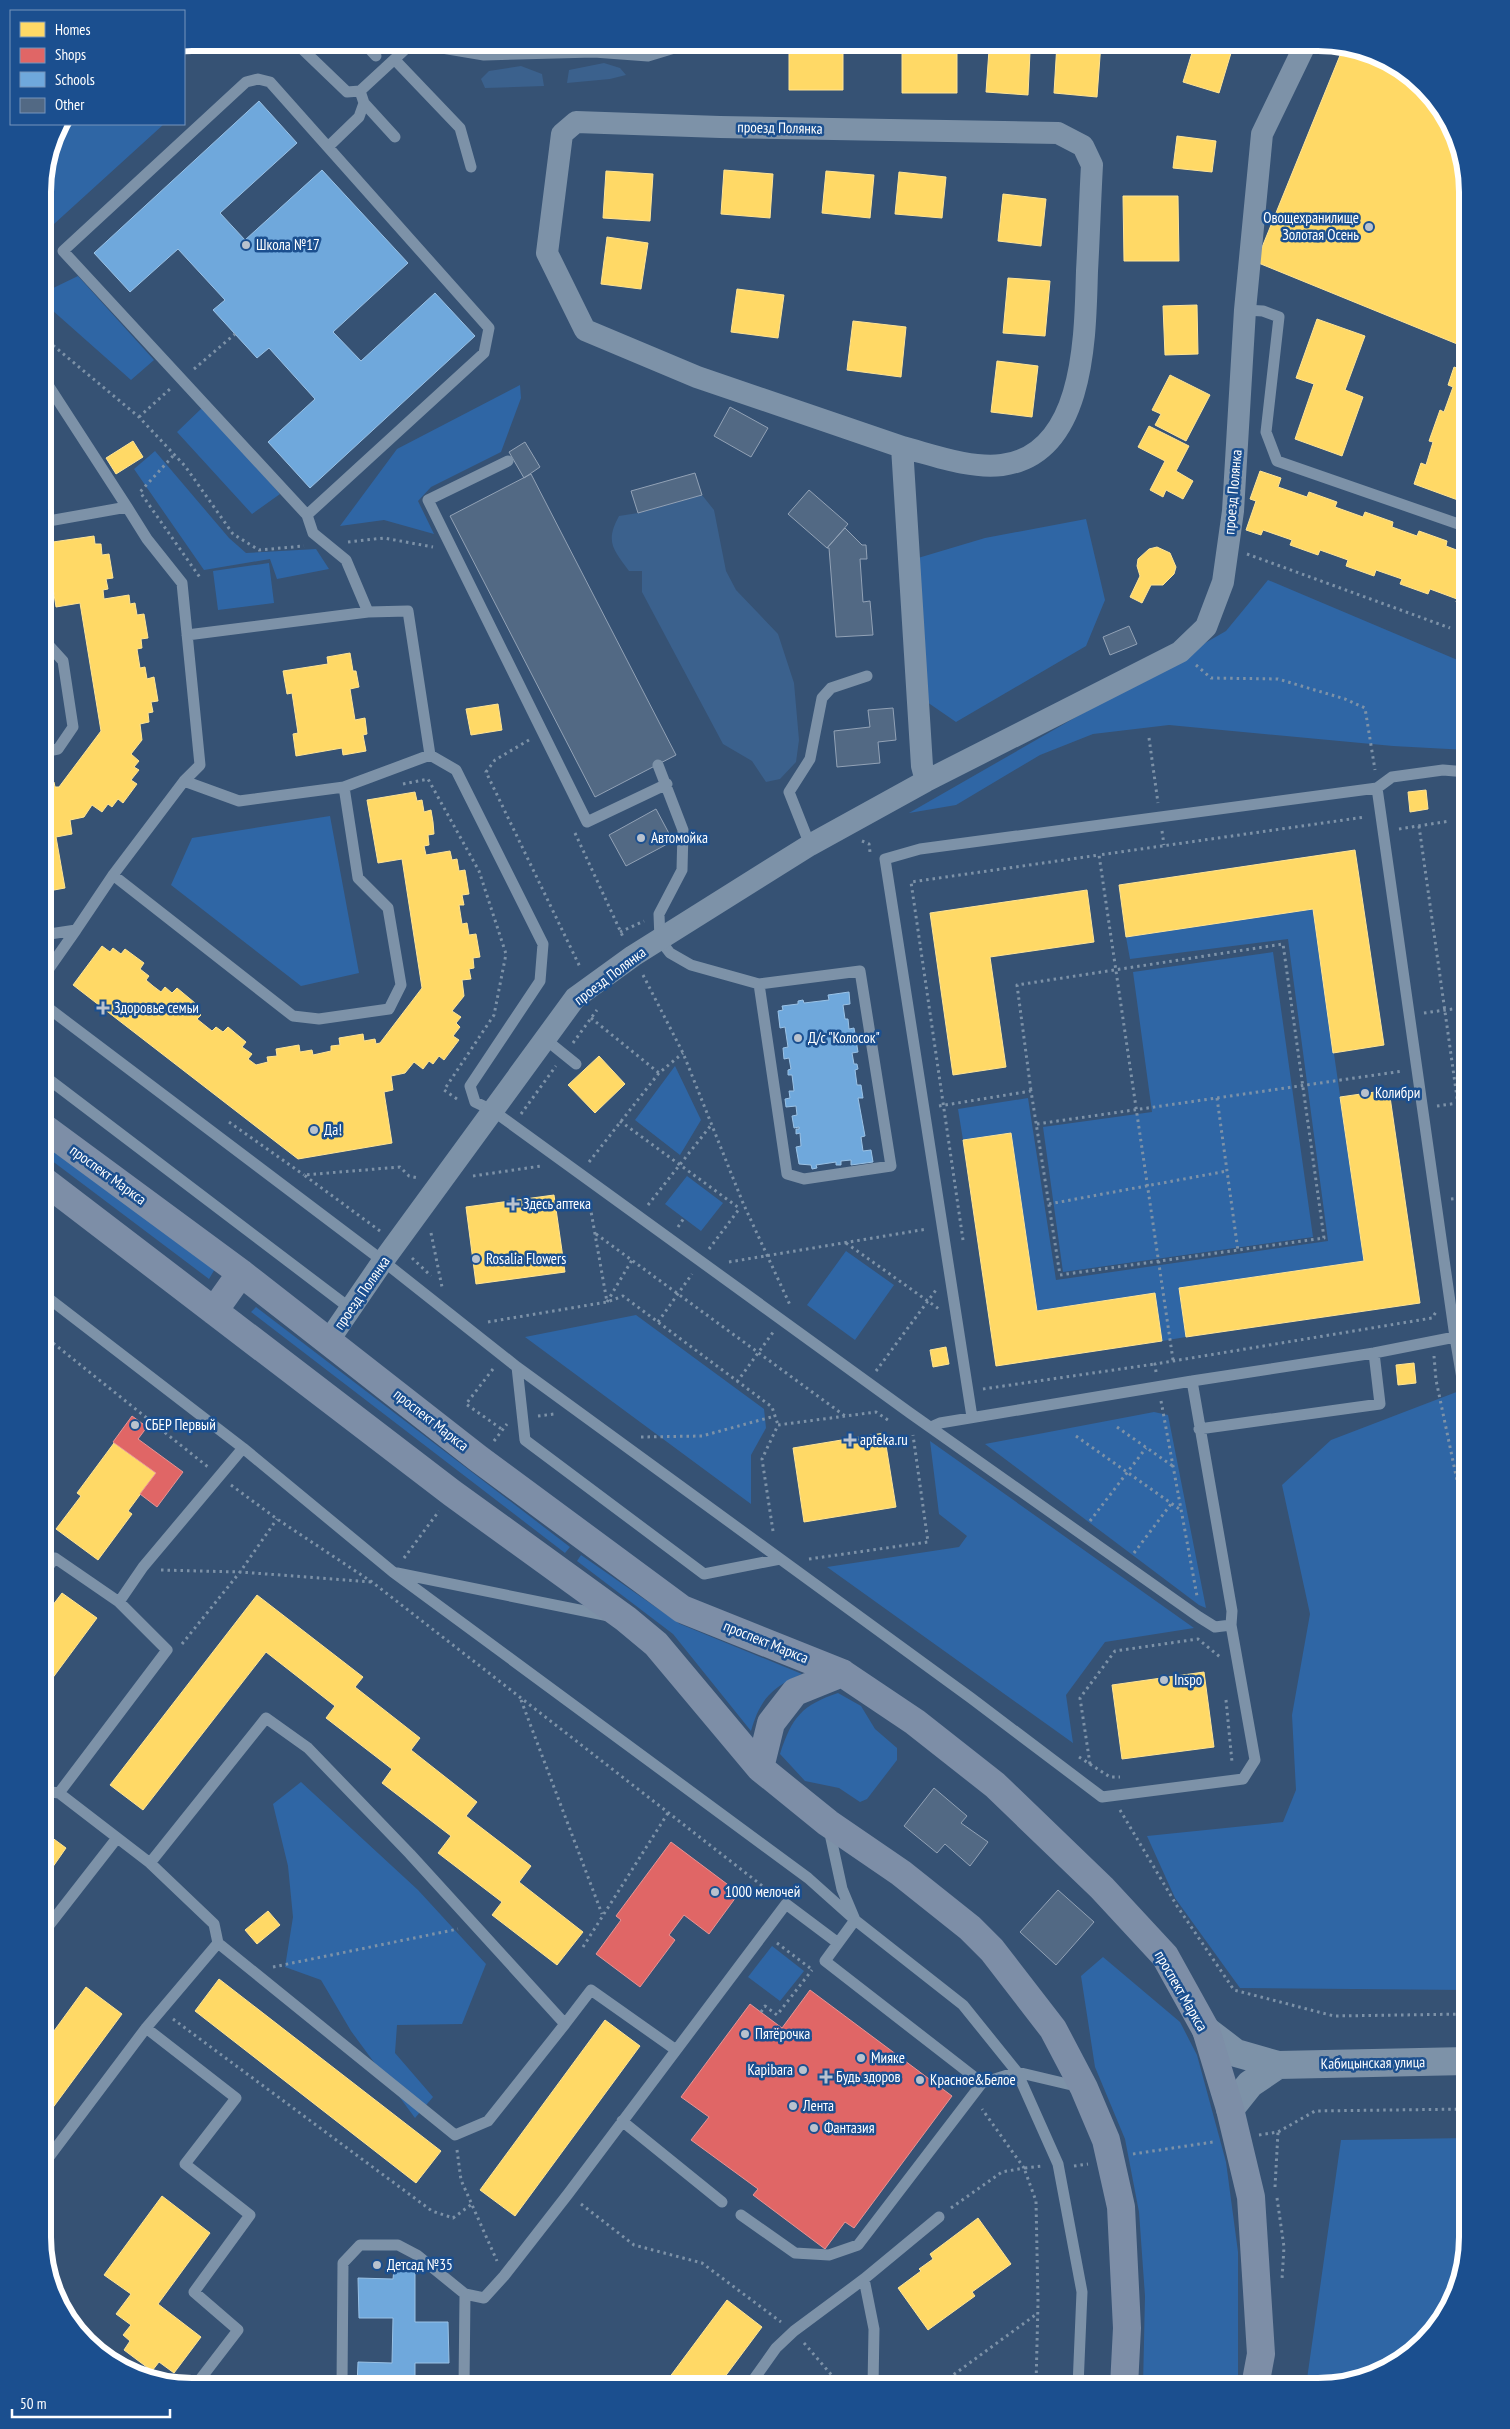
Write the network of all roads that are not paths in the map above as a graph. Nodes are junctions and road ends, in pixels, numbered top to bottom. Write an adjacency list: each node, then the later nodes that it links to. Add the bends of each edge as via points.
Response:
1 (373, 52): 9 (lane)
2 (403, 52): 10 (lane)
3 (466, 52): 5 (lane, via 484,55)
4 (594, 52): 6 (lane, via 648,56)
5 (594, 52)
6 (661, 52)
7 (1302, 52): 16 (street, проезд Полянка, via 1262,134)
8 (308, 54): 11 (lane, via 347,92)
9 (376, 56)
10 (395, 60): 11 (lane); 15 (lane, via 460,128)
11 (360, 91): 12 (lane)
12 (364, 103): 13 (lane); 14 (lane, via 359,117)
13 (394, 137)
14 (329, 146): 21 (lane, via 488,328 484,353); 21 (lane, via 270,82 258,79 246,82 63,251)
15 (471, 167)
16 (1245, 310): 23 (lane, via 1263,311 1279,317 1266,432 1278,461); 32 (street, проезд Полянка, via 1233,511 1223,582 1206,627 1180,652)
17 (52, 390): 20 (lane)
18 (902, 447): 18 (street, проезд Полянка, via 697,377 585,330 547,253 562,134 576,122 646,123 1058,134 1083,146 1092,165 1084,350 1076,385 1060,428 1042,448 1002,465 977,465); 32 (street, via 914,660 922,766)
19 (508, 461): 34 (lane, via 428,500 587,822)
20 (127, 507): 22 (lane); 25 (lane, via 147,539 182,582)
21 (308, 515): 24 (lane, via 313,533 346,560)
22 (52, 520)
23 (1459, 524)
24 (368, 612): 25 (lane); 29 (lane, via 408,611)
25 (187, 635): 33 (lane, via 200,765)
26 (52, 649): 28 (lane, via 63,661 73,727 58,749)
27 (868, 676): 37 (lane, via 831,688 822,698 810,759 789,792)
28 (52, 750)
29 (430, 756): 35 (lane); 48 (lane, via 456,770 543,944 540,981 470,1086 475,1102)
30 (658, 765): 34 (lane)
31 (1459, 771): 36 (lane, via 1443,770 1392,777)
32 (926, 780): 37 (street, проезд Полянка)
33 (184, 781): 35 (lane, via 239,800); 38 (lane)
34 (667, 784): 41 (lane, via 683,830 682,870 659,914)
35 (344, 787): 38 (lane, via 358,878 388,908 401,985 389,1009 319,1019 293,1016)
36 (1377, 788): 57 (lane); 63 (lane, via 920,849 885,859)
37 (810, 845): 41 (street, проезд Полянка)
38 (113, 875): 39 (lane)
39 (76, 930): 40 (lane); 42 (lane)
40 (52, 934)
41 (665, 946): 43 (lane, via 691,965); 45 (street, проезд Полянка, via 638,969 576,998)
42 (52, 965)
43 (759, 984): 43 (lane, via 860,970 891,1166 804,1179 787,1174)
44 (52, 1010): 51 (lane)
45 (545, 1039): 46 (lane); 48 (street, проезд Полянка)
46 (576, 1064)
47 (52, 1082): 54 (lane)
48 (491, 1106): 51 (street, проезд Полянка); 64 (lane)
49 (52, 1133): 52 (main road, проспект Маркса)
50 (52, 1187): 55 (main road)
51 (382, 1260): 54 (street, проезд Полянка); 61 (lane)
52 (241, 1273): 55 (main road); 58 (main road, проспект Маркса)
53 (51, 1301): 66 (lane)
54 (351, 1309): 58 (street, проезд Полянка)
55 (214, 1311): 71 (main road, via 444,1488)
56 (1459, 1331): 57 (lane)
57 (1455, 1337): 59 (lane); 60 (lane)
58 (329, 1340): 73 (main road, проспект Маркса, via 494,1471 682,1609)
59 (1374, 1353): 62 (lane); 65 (lane, via 1380,1404)
60 (1459, 1359)
61 (517, 1367): 67 (lane); 67 (lane, via 525,1440 704,1574)
62 (1192, 1382): 63 (lane); 65 (lane)
63 (972, 1417): 64 (lane)
64 (931, 1427): 72 (lane, via 1215,1627)
65 (1199, 1429): 72 (lane, via 1232,1611)
66 (243, 1448): 69 (lane); 70 (lane, via 143,1567)
67 (780, 1559): 72 (lane, via 1102,1797 1243,1779 1255,1760)
68 (51, 1563): 70 (lane, via 55,1558)
69 (393, 1572): 71 (lane); 80 (lane, via 794,1867)
70 (118, 1602): 76 (lane, via 167,1650)
71 (626, 1619): 74 (main road, via 656,1644)
72 (1231, 1625)
73 (842, 1673): 74 (main road, проспект Маркса, via 795,1692 771,1723); 86 (main road, проспект Маркса, via 915,1722 995,1785 1102,1888 1165,1956)
74 (760, 1768): 77 (main road)
75 (51, 1792): 76 (lane)
76 (59, 1793): 78 (lane)
77 (828, 1823): 80 (lane, via 842,1889); 92 (main road, via 901,1873 970,1928 992,1950 1053,2029)
78 (117, 1838): 79 (lane); 81 (lane)
79 (150, 1863): 82 (lane, via 214,1924); 84 (lane, via 266,1718 308,1748)
80 (855, 1920): 83 (lane); 90 (lane, via 963,2005)
81 (51, 1921)
82 (218, 1943): 84 (lane, via 455,2135 488,2121); 85 (lane)
83 (838, 1943): 87 (lane, via 786,1904); 91 (lane, via 825,1961)
84 (565, 2024): 87 (lane, via 591,1990)
85 (146, 2028): 95 (lane); 101 (lane, via 236,2098 185,2164 250,2215 194,2292 238,2330)
86 (1206, 2030): 89 (street, Кабицынская улица, via 1236,2053); 93 (main road, проспект Маркса)
87 (676, 2050): 94 (lane)
88 (1459, 2061): 89 (street, Кабицынская улица)
89 (1278, 2065): 93 (street, via 1250,2084)
90 (1017, 2072): 91 (lane); 92 (lane); 106 (lane, via 1058,2164 1082,2292)
91 (982, 2083): 97 (lane, via 858,2245 829,2255 796,2252)
92 (1084, 2088): 107 (main road, via 1106,2140 1121,2207 1127,2328)
93 (1230, 2109): 108 (main road, проспект Маркса, via 1251,2197 1260,2354)
94 (622, 2121): 96 (lane); 100 (lane, via 504,2276 484,2298)
95 (51, 2152)
96 (722, 2202)
97 (741, 2215)
98 (938, 2217): 99 (lane)
99 (864, 2279): 104 (lane, via 794,2331 776,2348); 105 (lane, via 874,2329)
100 (465, 2294): 102 (lane, via 417,2255 398,2245 360,2245 343,2263); 103 (lane)
101 (202, 2377)
102 (342, 2377)
103 (464, 2377)
104 (755, 2378)
105 (873, 2378)
106 (1078, 2378)
107 (1124, 2378)
108 (1256, 2378)

